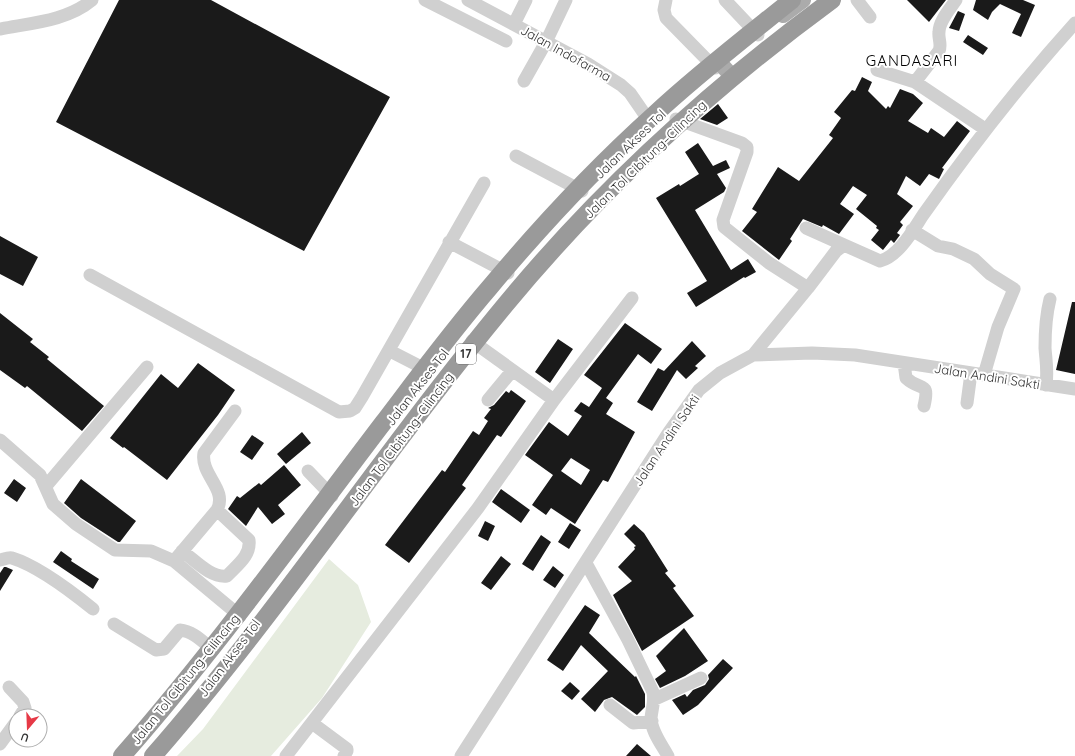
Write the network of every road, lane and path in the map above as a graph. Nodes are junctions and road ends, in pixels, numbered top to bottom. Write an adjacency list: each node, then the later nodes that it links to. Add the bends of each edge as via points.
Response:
1 (92, 0): 17 (street, via 60,18)
2 (425, 0): 19 (street)
3 (468, 0): 16 (street, Jalan Indofarma)
4 (526, 0): 16 (street)
5 (566, 0): 20 (street)
6 (666, 0): 21 (street, via 666,18)
7 (725, 0): 18 (street)
8 (792, 0): 78 (highway, Jalan Tol Cibitung–Cilincing / 17, bridge, via 720,57 656,113 595,170 538,231 429,362 226,630 170,701)
9 (803, 0): 18 (main road, Jalan Akses Tol)
10 (824, 0): 21 (main road, Jalan Akses Tol)
11 (832, 0): 79 (highway, Jalan Tol Cibitung–Cilincing / 17, bridge, via 735,75 672,130 612,187 556,247 507,302 448,376 245,644)
12 (857, 0): 14 (street)
13 (956, 0): 24 (street, via 939,32 939,51)
14 (870, 17)
15 (1075, 23): 27 (street, via 1030,72)
16 (514, 24): 20 (street, Jalan Indofarma)
17 (0, 29)
18 (758, 35): 21 (main road, Jalan Akses Tol)
19 (506, 41)
20 (546, 42): 23 (street); 26 (street, Jalan Indofarma, via 621,85 630,93)
21 (721, 68): 25 (main road, Jalan Akses Tol); 26 (main road, Jalan Akses Tol)
22 (877, 70): 24 (street)
23 (524, 81)
24 (915, 82): 27 (street)
25 (676, 119): 37 (street, via 747,147 723,220 724,227 769,263); 40 (main road, Jalan Akses Tol, via 609,183)
26 (650, 122): 30 (main road, Jalan Akses Tol)
27 (985, 129): 32 (street)
28 (516, 156): 30 (street)
29 (484, 183): 33 (street)
30 (582, 191): 35 (main road, Jalan Akses Tol)
31 (806, 228): 34 (street)
32 (912, 230): 34 (street, via 891,256 880,261); 48 (street, via 938,246 953,249 974,259 990,274 1014,289 998,327)
33 (449, 242): 35 (street); 41 (street)
34 (844, 245): 37 (street, via 836,251)
35 (508, 273): 45 (main road, Jalan Akses Tol)
36 (90, 275): 41 (street, via 339,412 355,408)
37 (808, 288): 42 (street)
38 (632, 298): 52 (street)
39 (1050, 299): 49 (street, via 1045,319 1048,370)
40 (472, 341): 46 (street); 79 (main road, Jalan Akses Tol)
41 (390, 351): 45 (street)
42 (753, 355): 43 (street, Jalan Andini Sakti, via 855,355); 63 (street, Jalan Andini Sakti, via 720,373 699,390 669,432)
43 (904, 363): 47 (street, Jalan Andini Sakti); 54 (street, via 906,378 925,389 927,393)
44 (147, 367): 58 (street)
45 (429, 371): 59 (main road, Jalan Akses Tol)
46 (512, 371): 51 (street); 52 (street)
47 (970, 373): 48 (street, Jalan Andini Sakti); 53 (street)
48 (984, 375): 49 (street, Jalan Andini Sakti)
49 (1046, 385): 50 (street, Jalan Andini Sakti)
50 (1075, 389)
51 (488, 400)
52 (554, 400): 74 (street, via 478,508)
53 (967, 403)
54 (924, 406)
55 (235, 411): 60 (street, via 203,459 220,494 221,503)
56 (0, 440): 58 (street, via 40,474)
57 (308, 471): 59 (street)
58 (46, 486): 61 (street, via 53,504 108,547 115,550 151,551)
59 (332, 496): 65 (main road, Jalan Akses Tol)
60 (217, 510): 61 (street); 61 (street, via 249,540 250,546 246,556 227,576 220,577)
61 (178, 556): 65 (street)
62 (0, 560): 64 (street, via 11,558 34,569)
63 (589, 568): 70 (street, via 628,640); 82 (street, Jalan Andini Sakti)
64 (93, 609)
65 (240, 616): 67 (main road, Jalan Akses Tol)
66 (114, 624): 67 (street, via 156,650 164,649 180,630 185,630)
67 (213, 650): 77 (main road, Jalan Akses Tol, via 171,703)
68 (701, 678): 70 (street)
69 (9, 687): 72 (street, via 23,702)
70 (655, 699): 73 (street)
71 (610, 705): 73 (street, via 633,723)
72 (25, 708)
73 (652, 721): 83 (street)
74 (312, 723): 80 (street); 81 (street, via 347,749)
75 (8, 733): 76 (street)
76 (0, 744)
77 (115, 756)
78 (122, 756)
79 (154, 756)
80 (286, 756)
81 (344, 756)
82 (461, 756)
83 (668, 756)

